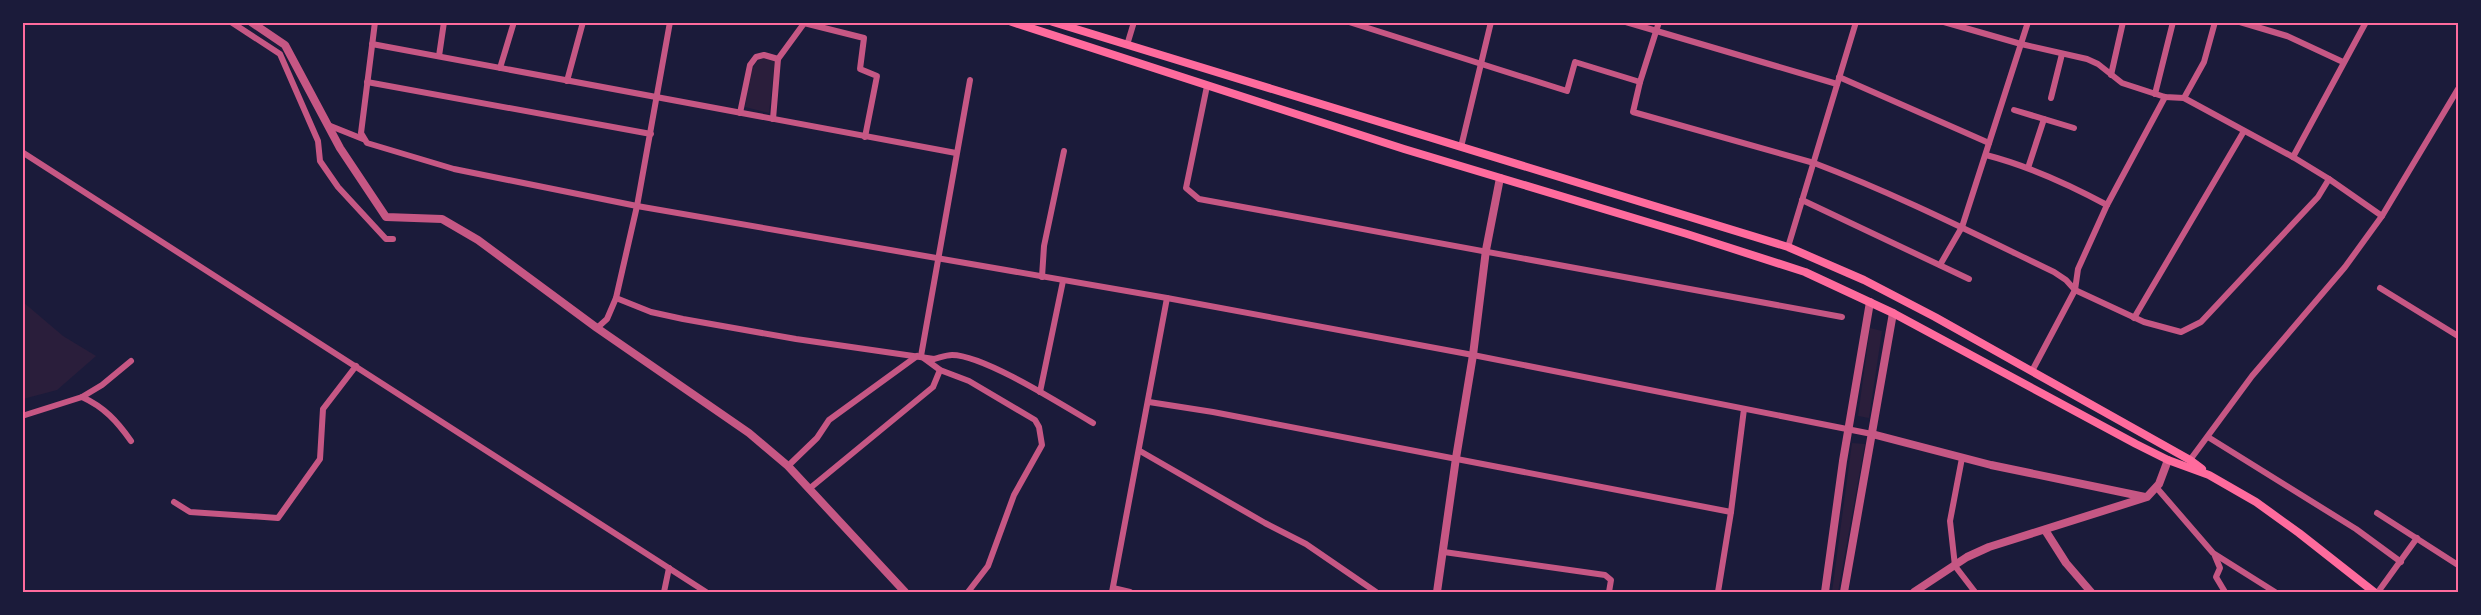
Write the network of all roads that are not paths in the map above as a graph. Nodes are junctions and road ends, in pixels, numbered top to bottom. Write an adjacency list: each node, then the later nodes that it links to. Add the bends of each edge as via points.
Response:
1 (231, 22): 73 (street, via 280,54 318,141 320,161 338,187 386,239)
2 (252, 22): 51 (street, via 285,45)
3 (375, 22): 25 (street)
4 (444, 22): 29 (street)
5 (514, 22): 33 (street)
6 (583, 22): 37 (street)
7 (670, 22): 43 (street)
8 (1012, 22): 40 (main road)
9 (1053, 22): 27 (main road)
10 (1134, 22): 27 (street)
11 (1349, 22): 32 (street)
12 (1491, 22): 32 (street)
13 (1626, 22): 24 (street)
14 (1659, 22): 24 (street)
15 (1856, 22): 36 (street)
16 (1944, 22): 26 (street)
17 (2028, 22): 26 (street)
18 (2123, 22): 34 (street)
19 (2173, 22): 42 (street)
20 (2215, 22): 46 (street, via 2205,62)
21 (2240, 22): 31 (street, via 2287,36)
22 (2366, 22): 31 (street)
23 (805, 23): 30 (street); 56 (street, via 864,38 860,69 877,76)
24 (1656, 31): 36 (street); 39 (street)
25 (372, 44): 29 (street); 38 (street)
26 (2021, 44): 28 (street); 57 (street)
27 (1127, 45): 58 (main road)
28 (2062, 54): 34 (street, via 2098,64); 45 (street)
29 (439, 56): 33 (street)
30 (778, 59): 48 (street, via 764,55 756,57 750,65); 49 (street)
31 (2343, 62): 63 (street)
32 (1480, 63): 39 (street, via 1567,91 1575,62); 58 (street)
33 (500, 68): 37 (street)
34 (2110, 75): 42 (street)
35 (970, 80): 61 (street)
36 (1838, 80): 57 (street); 64 (street)
37 (567, 81): 43 (street)
38 (367, 82): 54 (street); 55 (street)
39 (1640, 82): 64 (street, via 1633,112)
40 (1207, 86): 66 (main road); 75 (street, via 1186,188 1194,197)
41 (2458, 88): 71 (street)
42 (2155, 94): 44 (street)
43 (656, 97): 48 (street); 54 (street)
44 (2165, 97): 46 (street); 69 (street)
45 (2051, 98)
46 (2184, 98): 53 (street)
47 (2014, 111): 50 (street)
48 (740, 113): 49 (street)
49 (772, 119): 56 (street)
50 (2044, 119): 52 (street); 65 (street)
51 (328, 125): 55 (street); 89 (street, via 386,217 442,219 478,240)
52 (2074, 128)
53 (2244, 131): 63 (street); 88 (street)
54 (651, 134): 70 (street)
55 (362, 136): 70 (street, via 367,143 454,169)
56 (865, 137): 61 (street)
57 (1989, 143): 62 (street)
58 (1461, 147): 74 (main road)
59 (1064, 151): 78 (street, via 1044,246)
60 (22, 152): 94 (street)
61 (956, 153): 76 (street)
62 (1986, 155): 65 (street); 72 (street)
63 (2293, 157): 67 (street)
64 (1814, 163): 68 (street); 72 (street)
65 (2028, 168): 69 (street)
66 (1500, 178): 75 (street); 85 (main road, via 1780,263)
67 (2329, 179): 71 (street); 88 (street, via 2318,197 2201,322 2181,332)
68 (1802, 200): 74 (street); 77 (street)
69 (2107, 205): 82 (street, via 2078,269)
70 (637, 206): 76 (street); 83 (street)
71 (2382, 216): 105 (street, via 2345,267 2252,376)
72 (1962, 227): 77 (street); 82 (street, via 2054,272)
73 (393, 239)
74 (1788, 247): 96 (main road, via 1864,280)
75 (1486, 250): 87 (street); 91 (street)
76 (937, 258): 78 (street); 92 (street)
77 (1940, 265): 79 (street)
78 (1042, 277): 80 (street)
79 (1969, 279)
80 (1064, 281): 84 (street); 97 (street)
81 (2380, 288): 90 (street)
82 (2074, 291): 88 (street); 96 (street)
83 (616, 298): 89 (street, via 607,319); 92 (street, via 683,320)
84 (1167, 298): 91 (street); 99 (street)
85 (1870, 302): 86 (main road); 103 (street)
86 (1893, 313): 104 (street); 110 (main road)
87 (1842, 317)
88 (2134, 318)
89 (597, 328): 112 (street, via 749,433)
90 (2458, 336)
91 (1473, 355): 100 (street); 108 (street)
92 (919, 356): 95 (street); 97 (street, via 934,359 953,355 981,363); 112 (street, via 829,420 817,438)
93 (131, 361): 98 (street)
94 (356, 366): 117 (street, via 323,409 320,459 278,518 190,512); 127 (street)
95 (940, 370): 115 (street, via 933,387); 132 (street, via 969,381 1035,420 1040,427 1042,445 1014,495 988,566)
96 (2032, 371): 111 (main road)
97 (1040, 392): 102 (street)
98 (82, 397): 101 (street); 106 (street, via 100,405)
99 (1149, 402): 107 (street); 108 (street)
100 (1744, 409): 103 (street); 118 (street)
101 (22, 416)
102 (1094, 423)
103 (1849, 429): 104 (street); 138 (street)
104 (1872, 434): 109 (street); 139 (street)
105 (2208, 437): 111 (street); 124 (street, via 2356,529)
106 (131, 441)
107 (1140, 451): 128 (street); 134 (street, via 1306,544)
108 (1456, 458): 118 (street); 122 (street)
109 (1962, 458): 116 (street); 126 (street, via 1950,521)
110 (2168, 460): 113 (main road); 114 (street)
111 (2190, 460): 113 (main road)
112 (788, 466): 115 (street)
113 (2209, 475): 145 (main road, via 2272,513)
114 (2156, 487): 116 (street); 123 (street)
115 (809, 489): 131 (street)
116 (2147, 497): 120 (street)
117 (174, 502)
118 (1731, 512): 137 (street)
119 (2377, 513): 121 (street)
120 (2045, 530): 126 (street, via 1989,547); 142 (street)
121 (2417, 538): 124 (street); 125 (street)
122 (1444, 552): 135 (street); 136 (street, via 1605,575 1611,580)
123 (2213, 554): 143 (street, via 2220,568 2216,578); 144 (street)
124 (2401, 562): 145 (street)
125 (2458, 565)
126 (1955, 566): 140 (street); 141 (street)
127 (669, 568): 129 (street); 130 (street)
128 (1112, 590): 133 (street)
129 (664, 592)
130 (706, 592)
131 (905, 592)
132 (969, 592)
133 (1130, 592)
134 (1376, 592)
135 (1437, 592)
136 (1610, 592)
137 (1718, 592)
138 (1825, 592)
139 (1844, 592)
140 (1914, 592)
141 (1975, 592)
142 (2091, 592)
143 (2225, 592)
144 (2276, 592)
145 (2376, 592)

